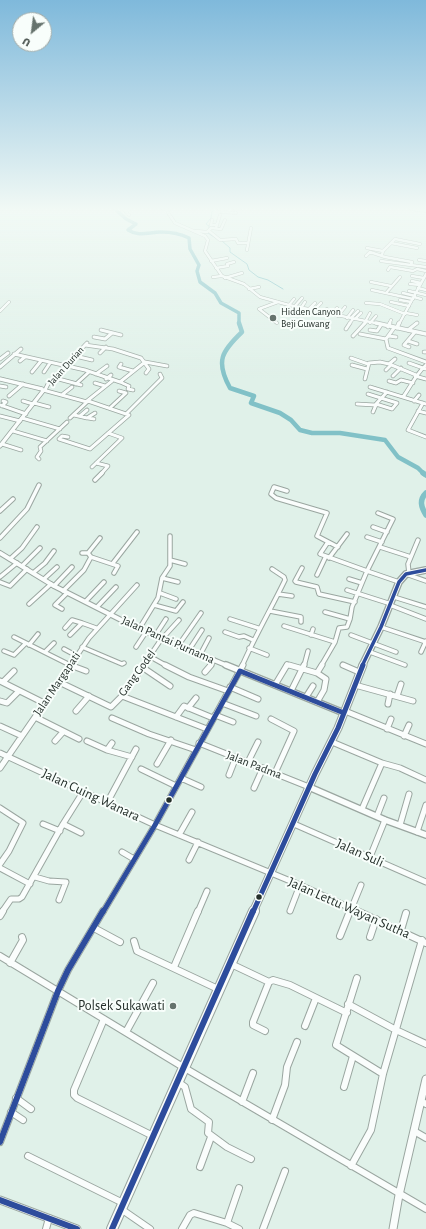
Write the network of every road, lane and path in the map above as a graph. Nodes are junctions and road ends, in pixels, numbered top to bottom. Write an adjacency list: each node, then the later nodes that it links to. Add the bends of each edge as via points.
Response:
1 (214, 265): 5 (street)
2 (228, 265): 5 (street)
3 (414, 265): 4 (street)
4 (426, 267)
5 (216, 268): 10 (street)
6 (388, 270): 7 (street, via 390,268)
7 (426, 271)
8 (242, 273): 14 (street)
9 (426, 274): 15 (street)
10 (222, 276): 12 (street); 14 (street)
11 (412, 276): 15 (street)
12 (213, 277)
13 (400, 277): 18 (street)
14 (225, 278): 20 (street, via 243,284)
15 (424, 278): 26 (street)
16 (371, 282): 18 (street)
17 (411, 282): 26 (street)
18 (391, 286): 25 (street)
19 (259, 287): 20 (street)
20 (249, 289): 33 (street, via 257,295)
21 (372, 290): 25 (street)
22 (408, 290): 26 (street)
23 (426, 290): 26 (street)
24 (403, 293): 26 (street)
25 (384, 294): 26 (street)
26 (416, 294): 27 (street); 30 (street); 31 (street); 43 (street)
27 (426, 295)
28 (302, 298): 41 (street)
29 (294, 299): 39 (street)
30 (422, 299)
31 (400, 300)
32 (8, 302): 50 (street)
33 (278, 302): 39 (street); 65 (street, via 259,309)
34 (305, 302): 44 (street)
35 (366, 302): 55 (street)
36 (391, 302): 43 (street)
37 (315, 303): 46 (street)
38 (321, 303): 48 (street)
39 (289, 305): 41 (street)
40 (395, 305): 43 (street)
41 (294, 306): 44 (street)
42 (345, 307): 58 (street)
43 (409, 307): 55 (street)
44 (301, 308): 46 (street)
45 (337, 308): 56 (street)
46 (309, 309): 48 (street)
47 (327, 309): 52 (street)
48 (314, 310): 52 (street)
49 (353, 310): 60 (street)
50 (0, 311)
51 (358, 311): 61 (street)
52 (323, 312): 56 (street)
53 (361, 313): 61 (street)
54 (370, 313): 64 (street)
55 (405, 313): 57 (street); 69 (street)
56 (331, 314): 58 (street)
57 (417, 315)
58 (338, 316): 60 (street)
59 (376, 316): 64 (street)
60 (347, 318): 61 (street)
61 (353, 319): 64 (street); 71 (street)
62 (390, 320): 68 (street)
63 (382, 321): 67 (street)
64 (367, 322): 67 (street); 79 (street)
65 (277, 323)
66 (417, 323): 73 (street)
67 (380, 325): 68 (street); 72 (street, via 377,331)
68 (388, 327): 69 (street)
69 (398, 328): 73 (street); 80 (street)
70 (101, 330): 75 (street)
71 (346, 330)
72 (370, 330)
73 (408, 330): 74 (street)
74 (415, 332): 77 (street); 83 (street)
75 (112, 333): 78 (street); 81 (street, via 105,339)
76 (360, 334): 84 (street)
77 (426, 334)
78 (121, 335)
79 (353, 336)
80 (389, 336): 82 (street); 84 (street)
81 (94, 337)
82 (396, 337)
83 (410, 337): 85 (street); 86 (street)
84 (386, 339): 105 (street, via 386,345 391,350)
85 (415, 339)
86 (408, 341): 87 (street); 89 (street, via 404,345)
87 (417, 344)
88 (106, 347): 92 (street); 94 (street, Jalan Durian, via 86,344); 104 (street)
89 (409, 347)
90 (21, 349): 93 (street)
91 (8, 353): 98 (street)
92 (100, 353)
93 (14, 354): 95 (street); 101 (street)
94 (75, 356): 99 (street); 113 (street, Jalan Durian)
95 (25, 357): 100 (street); 103 (street)
96 (351, 358): 110 (street)
97 (395, 358): 111 (street)
98 (0, 359)
99 (92, 360)
100 (20, 361)
101 (3, 362): 102 (street); 116 (street)
102 (12, 362)
103 (41, 362): 106 (street); 123 (street)
104 (146, 362): 115 (street); 122 (street); 126 (street, via 149,370)
105 (426, 362)
106 (50, 363): 113 (street); 124 (street)
107 (408, 363): 117 (street)
108 (121, 364): 122 (street, via 119,366)
109 (352, 364): 118 (street)
110 (368, 364): 111 (street); 118 (street)
111 (390, 364): 119 (street); 121 (street)
112 (426, 365): 117 (street)
113 (64, 366): 125 (street); 132 (street, Jalan Durian)
114 (107, 366): 130 (street)
115 (167, 366)
116 (0, 367)
117 (422, 368): 120 (street); 129 (street)
118 (367, 369): 135 (street)
119 (403, 369): 129 (street); 131 (street)
120 (426, 369)
121 (386, 370)
122 (133, 371): 139 (street)
123 (32, 372)
124 (44, 372)
125 (89, 372): 130 (street); 143 (street)
126 (146, 373)
127 (160, 374): 175 (street, via 162,377 148,394)
128 (111, 375): 134 (street)
129 (415, 375): 136 (street); 141 (street)
130 (97, 376): 134 (street)
131 (393, 376)
132 (55, 378): 143 (street); 151 (street, Jalan Durian)
133 (0, 379): 142 (street)
134 (106, 379): 137 (street)
135 (365, 379)
136 (426, 379)
137 (112, 381): 139 (street); 146 (street)
138 (389, 381): 141 (street)
139 (120, 382): 147 (street)
140 (95, 383): 146 (street)
141 (413, 383): 158 (street)
142 (23, 384): 151 (street); 157 (street)
143 (76, 384): 144 (street)
144 (81, 385)
145 (0, 386): 150 (street)
146 (105, 386): 162 (street)
147 (126, 386): 152 (street); 170 (street, via 120,391 126,393)
148 (72, 387): 154 (street)
149 (370, 387): 153 (street)
150 (6, 388)
151 (44, 390): 154 (street); 164 (street)
152 (133, 390)
153 (387, 392): 158 (street); 159 (street)
154 (63, 394): 162 (street)
155 (368, 394): 159 (street)
156 (419, 395): 163 (street)
157 (9, 396)
158 (403, 397): 163 (street)
159 (381, 398): 166 (street); 166 (street, via 397,403 392,409)
160 (3, 401): 168 (street, via 6,402)
161 (23, 401): 164 (street)
162 (88, 401): 170 (street); 178 (street)
163 (414, 401): 167 (street)
164 (33, 403): 169 (street); 177 (street)
165 (357, 404): 166 (street)
166 (376, 404): 174 (street)
167 (424, 404): 172 (street)
168 (1, 405): 177 (street)
169 (49, 406)
170 (111, 408): 175 (street)
171 (87, 410): 180 (street)
172 (418, 411): 176 (street); 190 (street, via 408,430)
173 (95, 412): 182 (street)
174 (373, 412)
175 (127, 413): 188 (street, via 129,415)
176 (426, 413)
177 (26, 414): 184 (street)
178 (74, 414): 180 (street); 181 (street)
179 (0, 416): 184 (street)
180 (80, 416): 182 (street)
181 (70, 418)
182 (88, 418): 183 (street)
183 (94, 419)
184 (21, 420): 186 (street); 187 (street)
185 (67, 422): 186 (street)
186 (60, 429): 193 (street)
187 (13, 431): 192 (street); 193 (street)
188 (108, 433): 189 (street, via 89,449 58,439 62,436); 197 (street, via 122,438)
189 (68, 437)
190 (426, 437)
191 (0, 438): 192 (street)
192 (6, 440): 194 (street)
193 (47, 441): 196 (street, via 40,447 41,451 36,457)
194 (1, 445): 195 (street)
195 (21, 450)
196 (39, 459)
197 (96, 463): 198 (street); 199 (street, via 108,466)
198 (92, 466)
199 (95, 480)
200 (39, 485): 212 (street, via 27,509)
201 (288, 491): 215 (street, via 274,487 271,494 276,498 327,513 317,536)
202 (13, 499): 203 (street)
203 (0, 511)
204 (378, 514): 208 (street, via 393,518)
205 (37, 527): 226 (street)
206 (373, 527): 208 (street)
207 (137, 532): 229 (street)
208 (387, 532): 216 (street)
209 (346, 534): 217 (street)
210 (170, 536): 227 (street)
211 (367, 537): 216 (street)
212 (0, 538)
213 (100, 538): 223 (street)
214 (418, 540): 225 (street)
215 (328, 542): 217 (street); 224 (street, via 320,553)
216 (382, 542): 218 (street)
217 (338, 547): 224 (street)
218 (380, 547): 225 (street); 238 (street)
219 (40, 548): 231 (street)
220 (54, 551): 239 (street)
221 (0, 553): 226 (street, Jalan Pantai Purnama)
222 (82, 553): 223 (street)
223 (90, 555): 229 (street); 257 (street, via 84,570)
224 (328, 557): 238 (street); 242 (street)
225 (410, 557): 241 (street)
226 (10, 559): 228 (street, Jalan Pantai Purnama)
227 (170, 560): 230 (street); 244 (street, via 170,566)
228 (17, 563): 231 (street, Jalan Pantai Purnama); 243 (street)
229 (113, 564): 240 (street, via 119,566)
230 (185, 564)
231 (22, 566): 236 (street, Jalan Pantai Purnama)
232 (57, 566): 245 (street)
233 (72, 567): 253 (street)
234 (302, 568): 266 (street, via 296,582 317,587 319,594)
235 (272, 569): 259 (street, via 285,580)
236 (27, 570): 239 (street, Jalan Pantai Purnama); 248 (street, via 10,586)
237 (426, 570): 241 (highway)
238 (367, 571): 251 (street); 252 (street)
239 (34, 573): 245 (street, Jalan Pantai Purnama)
240 (114, 573)
241 (407, 573): 247 (street); 251 (highway)
242 (316, 575)
243 (0, 577)
244 (162, 578): 250 (street); 258 (street)
245 (44, 579): 253 (street, Jalan Pantai Purnama)
246 (349, 580): 252 (street)
247 (426, 581)
248 (0, 582)
249 (104, 582): 264 (street)
250 (178, 582)
251 (399, 582): 262 (highway)
252 (362, 583): 260 (street)
253 (53, 585): 257 (street, Jalan Pantai Purnama); 267 (street)
254 (137, 585): 276 (street, Jalan Margapati)
255 (116, 587): 270 (street)
256 (347, 590): 260 (street)
257 (65, 592): 264 (street, Jalan Pantai Purnama); 272 (street, via 55,605)
258 (160, 593): 263 (street); 268 (street)
259 (278, 594): 261 (street); 273 (street)
260 (359, 594): 266 (street); 269 (street)
261 (292, 596)
262 (394, 597): 269 (highway); 271 (street)
263 (176, 599)
264 (86, 601): 270 (street, Jalan Pantai Purnama)
265 (182, 602): 268 (street, via 176,611)
266 (355, 602): 279 (street)
267 (29, 604)
268 (154, 605): 289 (street)
269 (391, 605): 280 (street); 285 (highway)
270 (97, 607): 276 (street, Jalan Pantai Purnama)
271 (426, 607)
272 (62, 609)
273 (270, 611): 282 (street, via 302,617); 288 (street)
274 (325, 612): 279 (street)
275 (201, 613): 308 (street)
276 (110, 614): 287 (street, Jalan Margapati); 289 (street, Jalan Pantai Purnama)
277 (166, 619): 298 (street)
278 (230, 619): 288 (street)
279 (350, 619): 304 (street, via 346,628 339,628)
280 (426, 619)
281 (179, 620): 301 (street, Gang Godel)
282 (301, 622)
283 (82, 623): 286 (street, via 72,620); 287 (street); 295 (street)
284 (284, 626): 296 (street)
285 (381, 627): 303 (street); 306 (highway)
286 (64, 628)
287 (96, 628): 309 (street, Jalan Margapati)
288 (258, 628): 302 (street)
289 (139, 629): 292 (street, Jalan Pantai Purnama)
290 (313, 629): 296 (street)
291 (202, 630): 313 (street)
292 (146, 632): 298 (street, Jalan Pantai Purnama); 310 (street)
293 (225, 632): 302 (street)
294 (38, 634): 307 (street)
295 (70, 635)
296 (311, 635): 304 (street)
297 (351, 635): 306 (street)
298 (155, 636): 301 (street, Jalan Pantai Purnama)
299 (14, 637): 307 (street)
300 (209, 638): 320 (street)
301 (162, 639): 308 (street, Jalan Pantai Purnama); 323 (street, Gang Godel)
302 (252, 640): 311 (street)
303 (425, 641): 319 (street)
304 (334, 642): 336 (street)
305 (54, 643): 316 (street)
306 (374, 643): 317 (highway); 318 (street)
307 (27, 644): 314 (street, via 14,655); 316 (street)
308 (178, 646): 313 (street, Jalan Pantai Purnama)
309 (82, 647): 322 (street, Jalan Margapati); 325 (street)
310 (136, 647)
311 (249, 648): 321 (street); 333 (street)
312 (64, 649): 322 (street)
313 (188, 650): 320 (street, Jalan Pantai Purnama)
314 (4, 651)
315 (308, 651): 330 (street)
316 (45, 652): 326 (street)
317 (370, 652): 328 (street); 335 (highway)
318 (396, 652)
319 (421, 652)
320 (200, 655): 324 (street, Jalan Pantai Purnama)
321 (267, 655)
322 (77, 656): 326 (street, Jalan Margapati)
323 (149, 656): 329 (street, Gang Godel); 344 (street, via 189,677)
324 (214, 660): 333 (street, Jalan Pantai Purnama); 334 (street)
325 (124, 663)
326 (70, 665): 332 (street); 338 (street, Jalan Margapati)
327 (343, 665): 335 (street)
328 (405, 665)
329 (142, 667): 342 (street); 349 (street, Gang Godel)
330 (303, 668): 336 (street); 340 (street, via 287,664); 346 (street)
331 (14, 671): 337 (street)
332 (86, 671)
333 (240, 671): 340 (street, Jalan Pantai Purnama); 344 (street)
334 (205, 672)
335 (359, 672): 341 (highway)
336 (317, 673): 357 (street, via 326,679 324,691)
337 (2, 682): 345 (street)
338 (59, 682): 348 (street); 358 (street, Jalan Margapati)
339 (401, 684): 350 (street)
340 (276, 685): 346 (street, Jalan Pantai Purnama)
341 (355, 685): 347 (street); 362 (highway)
342 (170, 686)
343 (313, 686): 352 (street)
344 (229, 689): 353 (street); 356 (street)
345 (19, 691): 354 (street, via 7,703); 358 (street)
346 (291, 691): 352 (street, Jalan Pantai Purnama)
347 (390, 694): 350 (street); 359 (street)
348 (89, 696): 349 (street, Gang Godel, via 111,707); 361 (street)
349 (122, 696): 366 (street)
350 (397, 696): 355 (street)
351 (196, 698): 360 (street)
352 (306, 698): 357 (street, Jalan Pantai Purnama)
353 (258, 699)
354 (0, 701)
355 (413, 701)
356 (222, 702): 363 (street); 364 (street)
357 (317, 702): 362 (street, Jalan Pantai Purnama)
358 (44, 703): 365 (street, Jalan Margapati)
359 (388, 704)
360 (188, 708): 363 (street); 366 (street, via 183,707)
361 (76, 711)
362 (344, 712): 374 (street); 383 (highway)
363 (214, 716): 370 (street); 373 (street)
364 (256, 716)
365 (35, 717): 375 (street); 376 (street, Jalan Margapati)
366 (176, 717): 373 (street)
367 (112, 718): 379 (street)
368 (271, 719): 400 (street, via 294,731)
369 (390, 719): 374 (street)
370 (233, 722)
371 (409, 725): 377 (street)
372 (0, 726): 376 (street)
373 (207, 729): 385 (street)
374 (386, 729): 377 (street)
375 (63, 732): 378 (street); 380 (street)
376 (22, 736): 391 (street, Jalan Margapati)
377 (404, 736): 386 (street)
378 (79, 739)
379 (170, 740): 389 (street); 396 (street)
380 (55, 741)
381 (87, 741): 388 (street)
382 (258, 742): 394 (street)
383 (332, 742): 395 (street); 406 (highway)
384 (112, 743): 388 (street)
385 (199, 743): 389 (street); 393 (street, Jalan Padma)
386 (426, 744)
387 (136, 749): 392 (street)
388 (107, 750): 392 (street)
389 (196, 750): 402 (street)
390 (0, 753): 391 (street, Jalan Cuing Wanara)
391 (8, 757): 397 (street, Jalan Margapati); 408 (street, Jalan Cuing Wanara)
392 (132, 757): 411 (street)
393 (236, 757): 394 (street, Jalan Padma); 401 (street)
394 (248, 762): 398 (street, Jalan Padma)
395 (382, 763): 403 (street); 414 (street)
396 (157, 764)
397 (0, 768)
398 (263, 768): 400 (street, Jalan Padma); 407 (street)
399 (141, 769): 404 (street)
400 (275, 773): 406 (street, Jalan Padma)
401 (229, 775)
402 (181, 778): 404 (street); 405 (street)
403 (426, 780)
404 (176, 786): 421 (street)
405 (201, 787)
406 (309, 787): 414 (street); 420 (highway)
407 (254, 788)
408 (83, 792): 411 (street, Jalan Cuing Wanara); 419 (street)
409 (409, 794): 422 (street)
410 (384, 798): 416 (street)
411 (107, 803): 421 (street, Jalan Cuing Wanara)
412 (426, 805): 424 (street)
413 (0, 808): 433 (street, via 23,823)
414 (362, 809): 416 (street)
415 (192, 812): 426 (street)
416 (377, 816): 417 (street)
417 (385, 820): 422 (street); 430 (street)
418 (43, 824): 423 (street)
419 (63, 824): 423 (street); 425 (street)
420 (294, 824): 430 (street, Jalan Suli); 435 (highway)
421 (155, 825): 426 (street, Jalan Cuing Wanara); 431 (street)
422 (400, 825): 424 (street)
423 (60, 831): 436 (street)
424 (417, 832): 427 (street)
425 (81, 833)
426 (179, 835): 428 (street, Jalan Cuing Wanara)
427 (426, 836)
428 (198, 842): 432 (street); 435 (street, Jalan Cuing Wanara)
429 (122, 852): 431 (street)
430 (370, 857): 437 (street, Jalan Suli)
431 (134, 859): 448 (street)
432 (190, 860)
433 (0, 864)
434 (0, 868): 438 (street)
435 (271, 873): 439 (street, Jalan Lettu Wayan Sutha); 458 (highway)
436 (35, 877): 438 (street); 442 (street, via 66,882)
437 (426, 882)
438 (30, 884): 446 (street, via 22,898 11,899)
439 (300, 885): 443 (street, Jalan Lettu Wayan Sutha); 444 (street)
440 (361, 885): 443 (street)
441 (207, 891): 459 (street)
442 (59, 900)
443 (351, 909): 447 (street, Jalan Lettu Wayan Sutha); 450 (street)
444 (290, 911)
445 (406, 913): 449 (street)
446 (0, 916)
447 (376, 919): 449 (street, Jalan Lettu Wayan Sutha); 452 (street)
448 (94, 928): 454 (street); 464 (street)
449 (401, 930): 455 (street, Jalan Lettu Wayan Sutha)
450 (340, 936)
451 (22, 937): 457 (street, via 23,940)
452 (370, 937)
453 (134, 941): 459 (street, via 137,951)
454 (120, 942)
455 (424, 942): 470 (street)
456 (0, 957): 457 (street)
457 (10, 963): 464 (street)
458 (229, 963): 461 (street); 463 (highway)
459 (174, 968): 463 (street)
460 (357, 978): 466 (street)
461 (269, 982): 465 (street, via 272,980 290,985); 471 (street, via 253,1022)
462 (153, 983): 472 (street)
463 (218, 989): 476 (highway)
464 (58, 991): 468 (street); 482 (street)
465 (316, 998): 467 (street); 469 (street)
466 (348, 1004): 467 (street); 470 (street)
467 (347, 1013): 475 (street, via 336,1045)
468 (104, 1019): 472 (street); 490 (street, via 74,1095)
469 (305, 1026)
470 (396, 1030): 474 (street); 478 (street)
471 (266, 1031)
472 (126, 1032): 476 (street)
473 (297, 1042): 488 (street)
474 (426, 1044)
475 (353, 1056): 478 (street); 481 (street)
476 (183, 1067): 480 (highway); 483 (street)
477 (253, 1073): 483 (street)
478 (383, 1074): 496 (street, via 371,1130)
479 (426, 1079): 484 (street)
480 (177, 1081): 490 (highway); 491 (street, via 185,1087 191,1108 208,1121 207,1131)
481 (344, 1086)
482 (16, 1098): 485 (street); 486 (street)
483 (242, 1102): 488 (street)
484 (423, 1103): 489 (street)
485 (31, 1109)
486 (11, 1112): 487 (street); 493 (street)
487 (23, 1120)
488 (272, 1120): 496 (street)
489 (414, 1131): 492 (street); 500 (street)
490 (153, 1136): 502 (highway)
491 (211, 1137): 495 (street); 497 (street)
492 (426, 1138)
493 (0, 1141)
494 (28, 1156): 502 (street)
495 (251, 1159)
496 (352, 1166): 500 (street)
497 (200, 1167)
498 (285, 1171): 512 (street)
499 (239, 1188): 505 (street)
500 (399, 1195): 503 (street); 513 (street)
501 (0, 1200): 504 (street)
502 (122, 1206): 508 (highway); 509 (street)
503 (426, 1209)
504 (49, 1218): 506 (street); 507 (street)
505 (227, 1223): 510 (street, via 192,1214); 511 (street)
506 (46, 1229)
507 (77, 1229)
508 (112, 1229)
509 (150, 1229)
510 (182, 1229)
511 (239, 1229)
512 (263, 1229)
513 (393, 1229)

